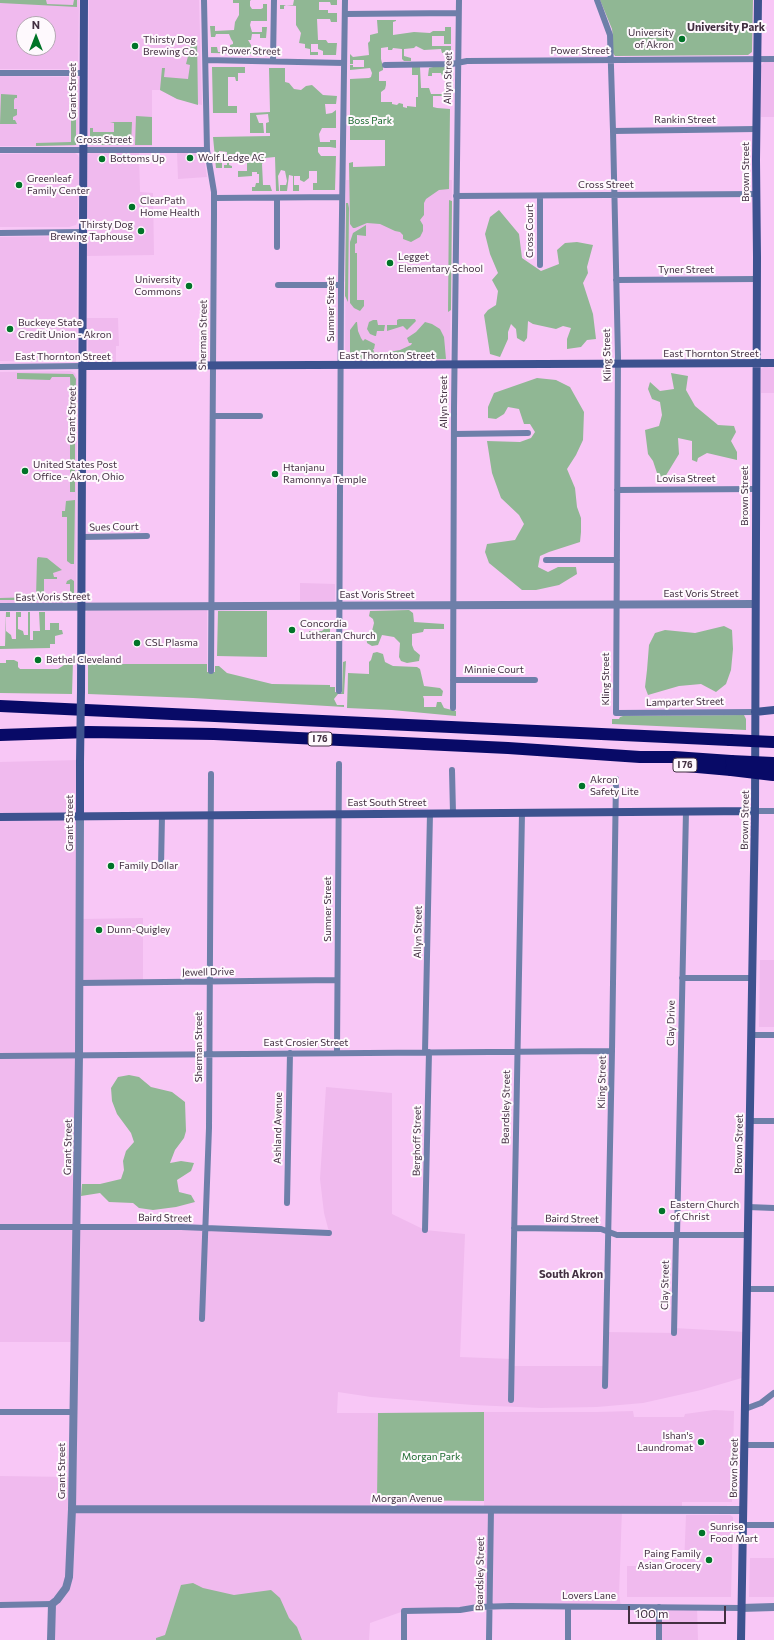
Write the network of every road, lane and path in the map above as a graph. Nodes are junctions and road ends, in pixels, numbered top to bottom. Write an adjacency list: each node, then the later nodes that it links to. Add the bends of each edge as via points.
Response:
1 (84, 0): 19 (main road, Grant Street)
2 (204, 0): 12 (street, Sherman Street)
3 (274, 0): 14 (street)
4 (345, 0): 9 (street, Sumner Street)
5 (459, 0): 8 (street, Allyn Street)
6 (597, 0): 13 (street, Kling Street, via 609,32)
7 (758, 0): 10 (main road, Brown Street)
8 (458, 13): 9 (street); 15 (street, Allyn Street)
9 (345, 14): 16 (street, Sumner Street)
10 (757, 59): 11 (street, Power Street); 13 (street, Power Street); 21 (main road, Brown Street)
11 (774, 59)
12 (206, 60): 14 (street, Power Street); 24 (street, Sherman Street)
13 (611, 60): 15 (street, Power Street); 20 (street, Kling Street)
14 (273, 61): 16 (street, Power Street)
15 (458, 62): 17 (street, Power Street); 27 (street, Allyn Street)
16 (344, 63): 29 (street, Sumner Street)
17 (385, 65)
18 (0, 73): 19 (street)
19 (83, 73): 23 (main road, Grant Street)
20 (613, 130): 21 (street, Rankin Street); 26 (street, Kling Street)
21 (756, 130): 25 (main road, Brown Street)
22 (0, 150): 23 (street, Cross Street)
23 (83, 150): 24 (street, Cross Street); 32 (main road, Grant Street)
24 (207, 150): 30 (street, Sherman Street)
25 (756, 194): 26 (street, Cross Street); 36 (main road, Brown Street)
26 (614, 195): 28 (street, Cross Street); 37 (street, Kling Street)
27 (456, 196): 28 (street, Cross Street); 43 (street, Allyn Street)
28 (540, 196): 35 (street, Cross Court)
29 (342, 197): 31 (street); 39 (street, Sumner Street)
30 (214, 198): 31 (street); 47 (street, Sherman Street)
31 (276, 198): 34 (street)
32 (83, 232): 33 (street); 44 (main road, Grant Street)
33 (0, 233)
34 (276, 247)
35 (540, 265)
36 (757, 279): 37 (street, Tyner Street); 41 (main road, Brown Street)
37 (616, 280): 40 (street, Kling Street)
38 (278, 285): 39 (street)
39 (340, 285): 45 (street, Sumner Street)
40 (618, 364): 41 (main road, East Thornton Street); 43 (main road, East Thornton Street); 53 (street, Kling Street)
41 (756, 364): 42 (main road, East Thornton Street); 52 (main road, Brown Street)
42 (774, 364)
43 (454, 365): 45 (main road, East Thornton Street); 51 (street, Allyn Street)
44 (82, 366): 46 (street, East Thornton Street); 47 (main road, East Thornton Street); 55 (main road, Grant Street)
45 (341, 366): 47 (main road, East Thornton Street); 61 (street, Sumner Street)
46 (0, 367)
47 (213, 367): 48 (street, Sherman Street)
48 (213, 416): 49 (street); 63 (street, Sherman Street)
49 (260, 416)
50 (528, 433): 51 (street)
51 (454, 434): 58 (street, Allyn Street)
52 (755, 489): 53 (street, Lovisa Street); 60 (main road, Brown Street)
53 (617, 490): 57 (street, Kling Street)
54 (147, 536): 55 (street, Sues Court)
55 (82, 537): 62 (main road, Grant Street)
56 (546, 560): 57 (street)
57 (617, 560): 59 (street, Kling Street)
58 (454, 604): 59 (street, East Voris Street); 61 (street, East Voris Street); 66 (street, Allyn Street)
59 (617, 604): 60 (street, East Voris Street); 74 (street, Kling Street)
60 (755, 604): 73 (main road, Brown Street)
61 (340, 605): 63 (street, East Voris Street); 68 (street, Sumner Street)
62 (81, 606): 63 (street, East Voris Street); 64 (street, East Voris Street); 93 (main road, Grant Street, bridge)
63 (211, 606): 65 (street, Sherman Street)
64 (0, 607)
65 (211, 671)
66 (454, 680): 67 (street, Minnie Court); 70 (street, Allyn Street)
67 (535, 680)
68 (339, 691)
69 (0, 706): 71 (highway)
70 (453, 708)
71 (71, 710): 75 (highway, I 76); 77 (highway, I 76, bridge)
72 (774, 710): 73 (main road)
73 (755, 712): 74 (street, Lamparter Street); 84 (main road, Brown Street)
74 (616, 713)
75 (0, 714)
76 (0, 735): 79 (highway, I 76, bridge, via 88,732 214,734 674,757 731,766)
77 (774, 742)
78 (339, 764): 87 (street, Sumner Street)
79 (774, 769)
80 (452, 770): 89 (street)
81 (211, 774): 92 (street, Sherman Street)
82 (616, 779): 86 (street, Kling Street)
83 (686, 811): 84 (main road, East South Street); 86 (main road, East South Street); 96 (street, Clay Drive)
84 (755, 811): 85 (street, East South Street); 97 (main road, Brown Street)
85 (774, 811)
86 (616, 812): 90 (main road, East South Street); 103 (street, Kling Street)
87 (339, 813): 88 (main road, East South Street); 92 (main road, East South Street); 98 (street, Sumner Street)
88 (430, 813): 89 (main road, East South Street); 104 (street, Allyn Street)
89 (453, 813): 90 (main road, East South Street)
90 (522, 813): 105 (street, Beardsley Street)
91 (162, 815): 92 (main road, East South Street); 93 (main road, East South Street); 95 (street)
92 (210, 815): 99 (street, Sherman Street)
93 (80, 816): 94 (main road, East South Street); 100 (street, Grant Street)
94 (0, 817)
95 (161, 867)
96 (682, 978): 97 (street); 124 (street, Clay Drive)
97 (752, 978): 101 (main road, Brown Street)
98 (337, 980): 99 (street, Jewell Drive); 107 (street, Sumner Street)
99 (210, 982): 100 (street, Jewell Drive); 108 (street, Sherman Street)
100 (79, 983): 109 (street, Grant Street)
101 (751, 1035): 102 (street); 111 (main road, Brown Street)
102 (774, 1035)
103 (612, 1051): 105 (street, East Crosier Street); 121 (street, Kling Street)
104 (427, 1052): 105 (street, East Crosier Street); 107 (street, East Crosier Street); 120 (street, Berghoff Street)
105 (517, 1052): 118 (street, Beardsley Street)
106 (290, 1053): 107 (street, East Crosier Street); 108 (street, East Crosier Street); 113 (street, Ashland Avenue)
107 (337, 1053)
108 (209, 1054): 109 (street, East Crosier Street); 119 (street, Sherman Street)
109 (79, 1055): 110 (street, East Crosier Street); 117 (street, Grant Street)
110 (0, 1056)
111 (750, 1121): 112 (street); 114 (main road, Brown Street)
112 (774, 1121)
113 (287, 1203)
114 (748, 1208): 115 (street); 123 (main road, Brown Street)
115 (774, 1208)
116 (0, 1227): 117 (street, Baird Street)
117 (77, 1227): 119 (street, Baird Street); 134 (street, Grant Street)
118 (514, 1228): 121 (street, Baird Street, via 591,1228); 131 (street, Beardsley Street)
119 (206, 1229): 122 (street, Baird Street); 127 (street, Sherman Street)
120 (425, 1230)
121 (608, 1231): 124 (street, Baird Street, via 617,1235); 129 (street, Kling Street)
122 (329, 1233)
123 (747, 1235): 124 (street, Baird Street); 125 (main road, Brown Street)
124 (676, 1236): 128 (street, Clay Street)
125 (747, 1289): 126 (street); 132 (main road, Brown Street)
126 (774, 1289)
127 (202, 1319)
128 (674, 1334)
129 (605, 1386)
130 (774, 1393): 132 (street, via 761,1403)
131 (511, 1400)
132 (745, 1409): 136 (main road, Brown Street)
133 (0, 1412): 134 (street)
134 (73, 1412): 137 (street, Grant Street)
135 (774, 1444): 136 (street)
136 (744, 1445): 139 (main road, Brown Street)
137 (72, 1509): 138 (street, Morgan Avenue); 142 (street, Grant Street, via 66,1588)
138 (491, 1509): 139 (street, Morgan Avenue); 144 (street, Beardsley Street)
139 (743, 1510): 140 (main road, Brown Street)
140 (743, 1525): 141 (street); 148 (main road, Brown Street)
141 (774, 1525)
142 (52, 1604): 143 (street); 149 (street)
143 (0, 1605)
144 (490, 1606): 145 (street, Lovers Lane); 150 (street, Lovers Lane, via 460,1610 404,1611); 151 (street, Beardsley Street)
145 (568, 1607): 146 (street, Lovers Lane); 152 (street)
146 (660, 1607): 148 (street, Lovers Lane); 153 (street)
147 (774, 1607): 148 (street, Lovers Lane)
148 (741, 1608): 154 (main road, Brown Street)
149 (51, 1640)
150 (404, 1640)
151 (489, 1640)
152 (568, 1640)
153 (659, 1640)
154 (741, 1640)

